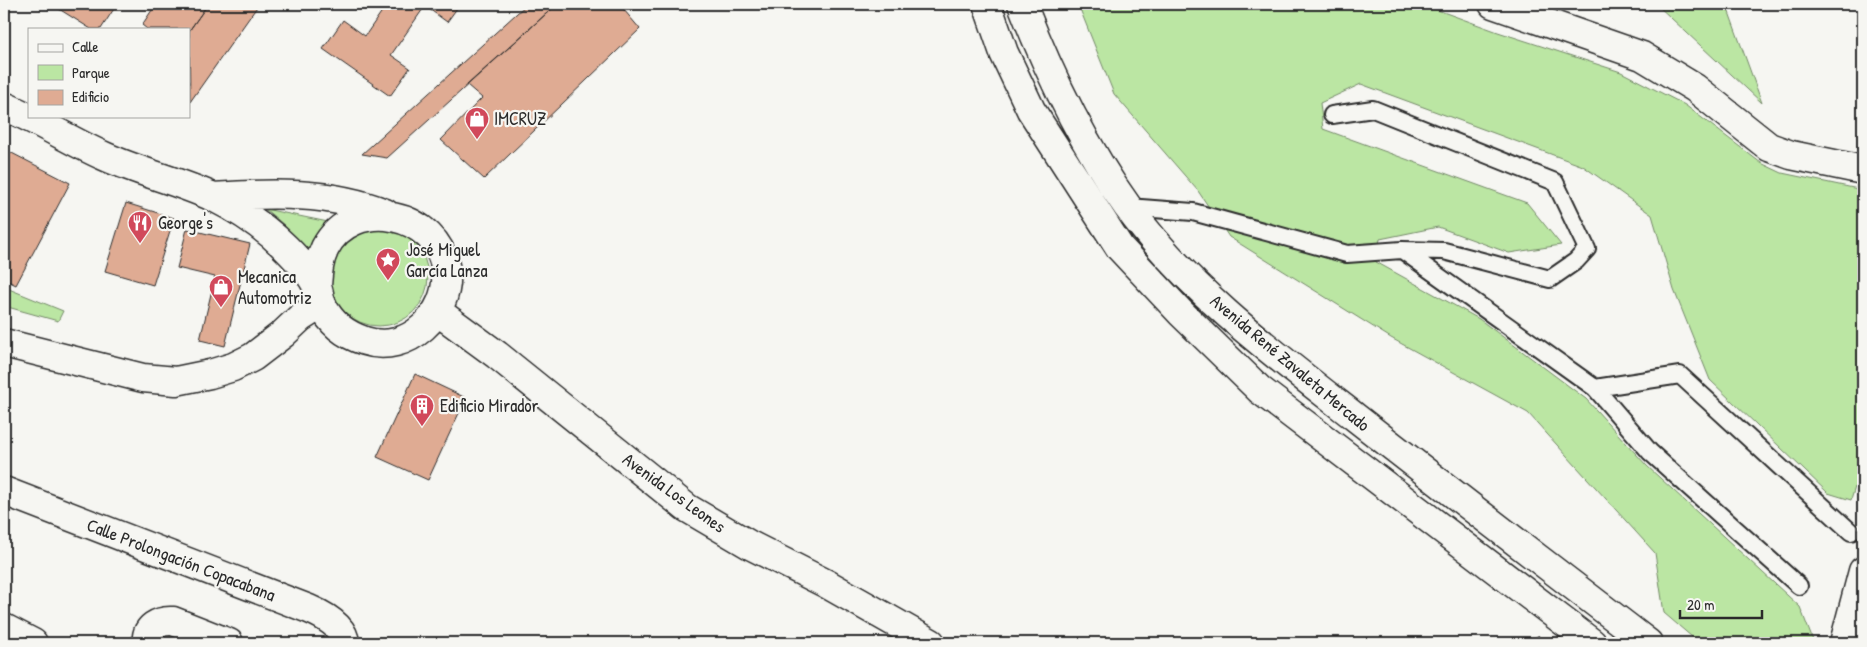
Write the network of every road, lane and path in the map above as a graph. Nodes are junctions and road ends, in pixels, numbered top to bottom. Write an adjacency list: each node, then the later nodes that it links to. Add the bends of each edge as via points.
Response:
1 (987, 4): 27 (main road, Avenida René Zavaleta Mercado, via 1004,53 1031,110 1120,248 1174,306 1260,390)
2 (1022, 4): 10 (main road, Avenida René Zavaleta Mercado, via 1084,141)
3 (1494, 4): 8 (main road, via 1642,56 1695,88 1769,147 1791,155)
4 (7, 105): 6 (main road)
5 (1332, 115): 12 (lane, via 1373,109 1555,182 1587,249 1550,279 1444,251)
6 (28, 116)
7 (32, 118): 9 (main road, via 104,156)
8 (1863, 170)
9 (212, 197): 11 (main road, via 301,195 368,206); 13 (main road, via 267,232 301,264)
10 (1128, 207): 12 (lane, via 1193,212 1347,254); 28 (main road, Avenida René Zavaleta Mercado, via 1204,292 1266,347)
11 (393, 216): 13 (main road, via 354,221 338,232 325,247 318,266); 14 (main road, via 412,223 429,235 440,252 446,272 444,292)
12 (1402, 250): 16 (lane)
13 (319, 295): 14 (main road, via 332,321 348,335 368,342 389,343 408,338 425,327); 15 (main road, via 283,334 253,357 233,367 176,381 143,378)
14 (437, 311): 26 (main road, Avenida Los Leones, via 688,508 750,546 827,584)
15 (4, 343)
16 (1595, 388): 18 (lane, via 1680,375); 20 (lane, via 1650,452)
17 (4, 492): 25 (main road, Calle Prolongación Copacabana, via 316,612 334,624 345,638)
18 (1851, 532)
19 (1863, 571): 29 (main road)
20 (1799, 586)
21 (4, 628): 22 (main road)
22 (34, 643)
23 (147, 643): 24 (main road, via 146,639 156,624 173,621)
24 (229, 643)
25 (345, 643)
26 (931, 643)
27 (1592, 643)
28 (1648, 643)
29 (1844, 643)

